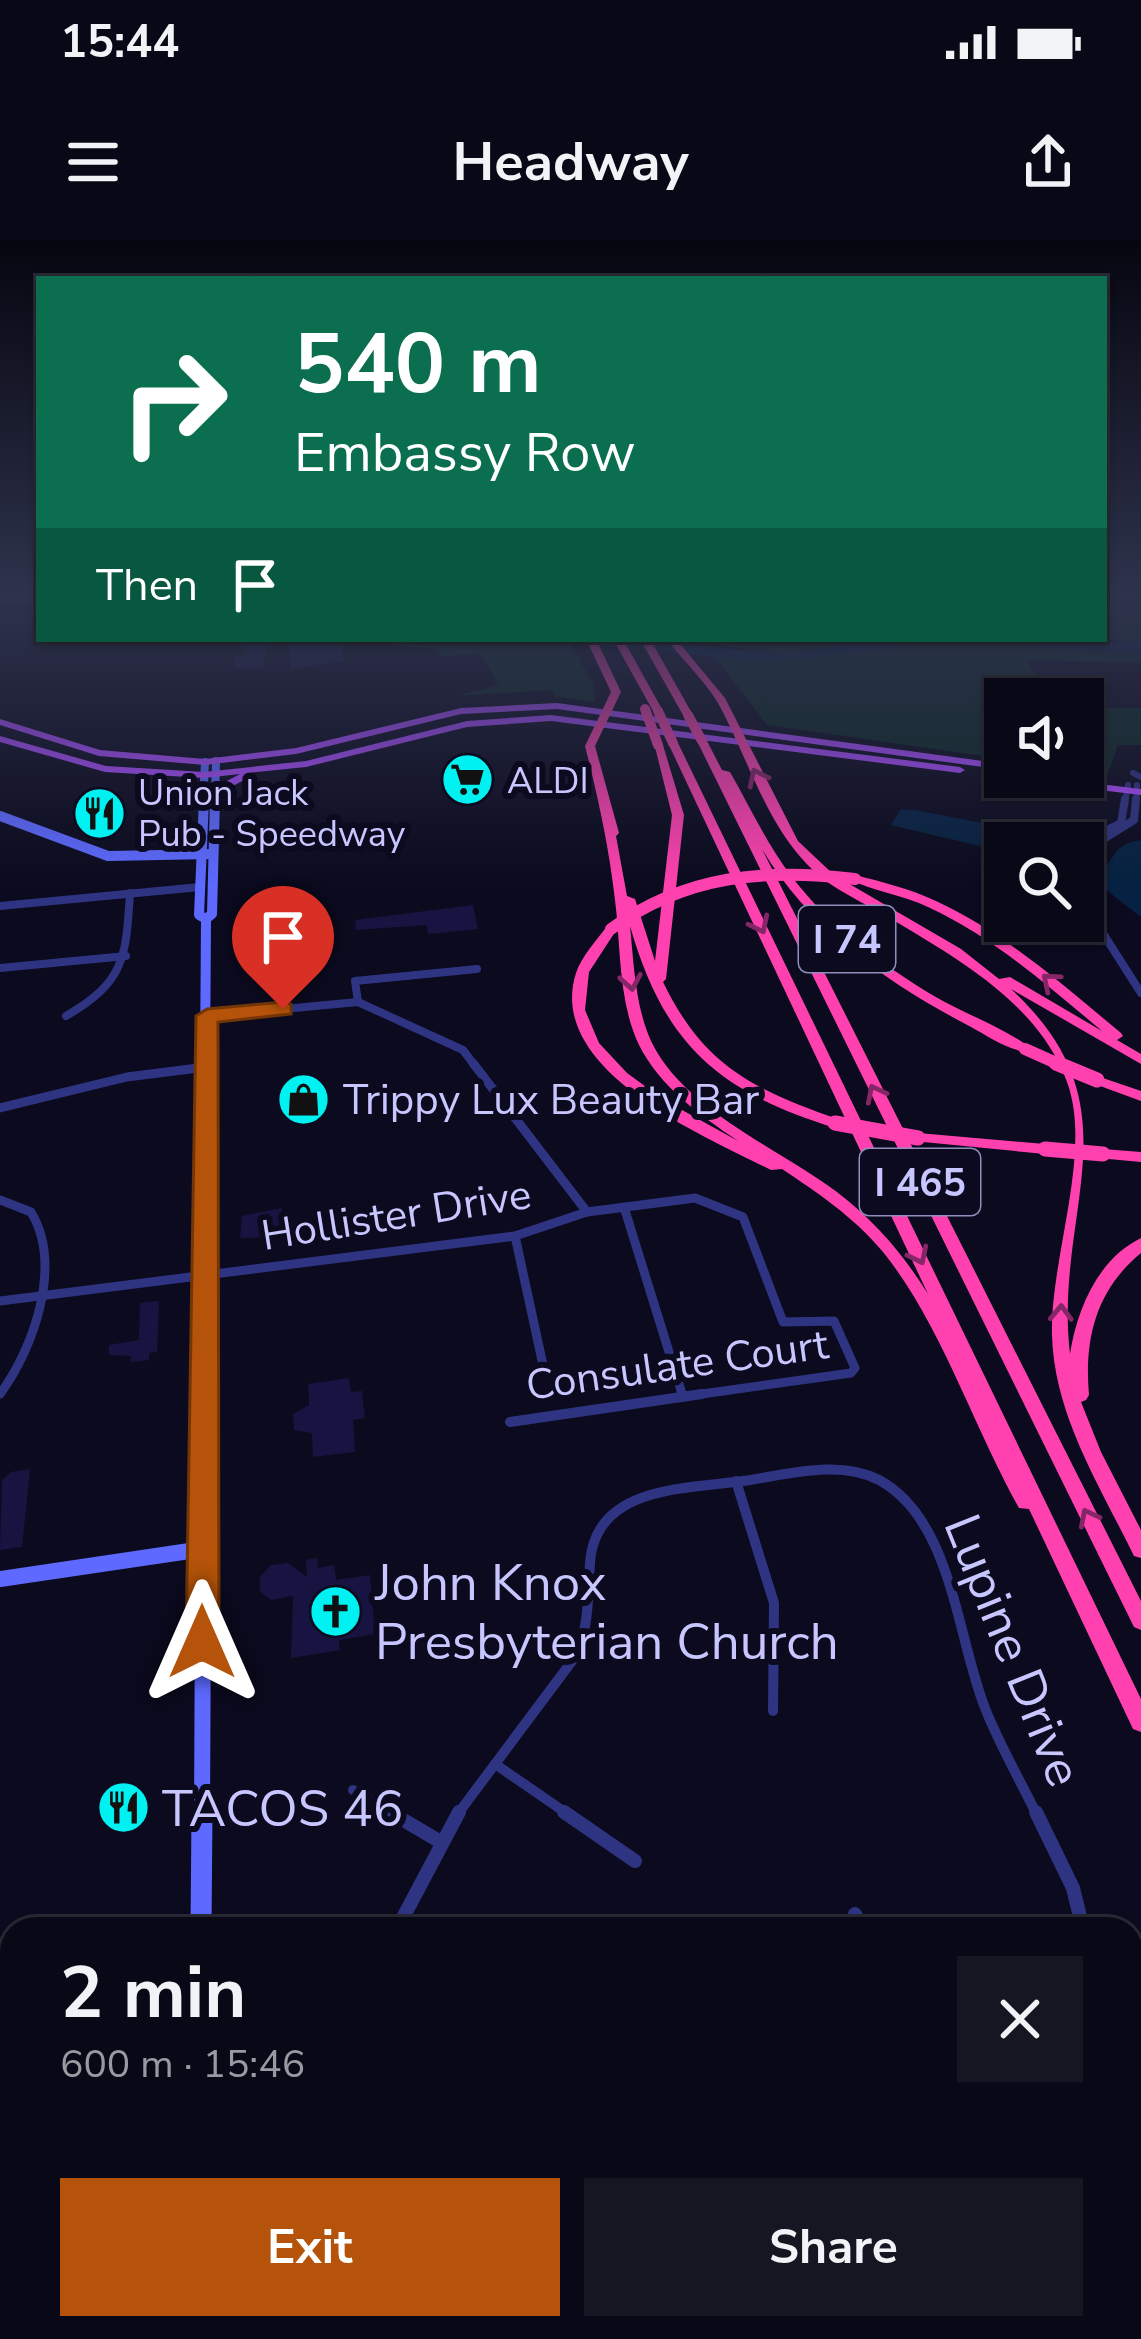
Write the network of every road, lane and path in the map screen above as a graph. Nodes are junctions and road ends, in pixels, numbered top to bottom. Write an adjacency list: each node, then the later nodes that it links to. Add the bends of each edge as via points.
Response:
1 (615, 689): 6 (highway)
2 (642, 689): 5 (highway)
3 (674, 689): 10 (highway, I 465, bridge)
4 (710, 689): 8 (highway)
5 (651, 710): 33 (highway, bridge, via 678,815 658,962); 60 (highway, I 465, one-way to 60, bridge, via 674,743)
6 (605, 716): 8 (main road); 11 (main road, via 521,705 461,711); 13 (main road, via 479,722); 19 (highway, via 591,753)
7 (0, 722): 11 (main road, via 99,753)
8 (737, 734): 12 (main road); 28 (highway, one-way to 8, via 814,865 777,820)
9 (0, 739): 11 (main road, via 105,769)
10 (702, 742): 39 (highway, I 74, bridge, via 816,911 898,977 1025,1049); 62 (highway, I 465, one-way to 10)
11 (210, 768): 13 (main road); 17 (street); 22 (street)
12 (984, 768)
13 (264, 770): 17 (main road, via 231,782)
14 (1104, 781): 16 (main road)
15 (1104, 783): 16 (main road)
16 (1136, 785): 20 (street, via 1121,823); 21 (street, via 1130,824)
17 (214, 806): 22 (street)
18 (0, 817): 22 (street, via 108,856)
19 (609, 824): 33 (highway); 44 (highway, one-way to 44, via 638,1023 652,1056 685,1094)
20 (1104, 835)
21 (1104, 839)
22 (207, 854): 23 (street); 26 (street)
23 (200, 887): 24 (street); 26 (street, via 199,915)
24 (130, 893): 25 (street); 29 (street)
25 (0, 906)
26 (206, 919): 36 (street)
27 (1104, 934): 32 (street)
28 (947, 948): 37 (highway); 56 (highway, one-way to 28, via 1072,1402 1060,1348 1082,1133 1078,1094 1037,1021)
29 (127, 956): 30 (street); 35 (street, via 112,986)
30 (0, 968)
31 (477, 969): 34 (street, via 356,981)
32 (1141, 993)
33 (662, 999): 41 (highway, bridge, via 677,1028 716,1066 835,1123)
34 (358, 1002): 36 (street); 45 (street, via 463,1050)
35 (66, 1016)
36 (207, 1016): 38 (street)
37 (1141, 1058): 44 (highway, one-way to 44, bridge, via 972,921 922,896 855,879 785,873 711,881 644,905 611,929 579,986 582,1019 604,1062 654,1102)
38 (206, 1067): 40 (street); 48 (street)
39 (1141, 1096)
40 (0, 1108)
41 (1141, 1157)
42 (0, 1200): 49 (street, via 25,1208 44,1229)
43 (624, 1207): 45 (street, Hollister Drive); 52 (street, Hollister Drive, via 695,1198 743,1217 783,1322 834,1321); 54 (street)
44 (850, 1208): 60 (highway, via 904,1270 991,1446)
45 (586, 1212): 46 (street, Hollister Drive)
46 (515, 1237): 48 (street, Hollister Drive); 51 (street)
47 (1141, 1244): 56 (highway, via 1094,1294 1079,1342 1081,1402)
48 (205, 1275): 49 (street, Hollister Drive); 58 (street)
49 (38, 1297): 50 (street, Hollister Drive); 53 (street, via 25,1361)
50 (0, 1301)
51 (543, 1365)
52 (853, 1372): 54 (street, Consulate Court)
53 (0, 1394)
54 (683, 1398): 55 (street, Consulate Court)
55 (510, 1422)
56 (1100, 1464): 59 (highway)
57 (736, 1481): 63 (street, via 774,1603); 65 (street, Lupine Drive, via 635,1499 604,1520 588,1553 590,1610 581,1647); 73 (street, Lupine Drive, via 843,1469 881,1481 915,1509 955,1600 984,1706)
58 (202, 1549): 61 (street); 70 (street)
59 (1141, 1550)
60 (1073, 1577): 64 (highway, I 465)
61 (0, 1579)
62 (1141, 1621)
63 (773, 1711)
64 (1141, 1722)
65 (495, 1764): 67 (street); 68 (street)
66 (353, 1790): 67 (street)
67 (439, 1841): 71 (street)
68 (635, 1861)
69 (855, 1914): 72 (street)
70 (201, 1917)
71 (403, 1917)
72 (856, 1917)
73 (1080, 1917)

